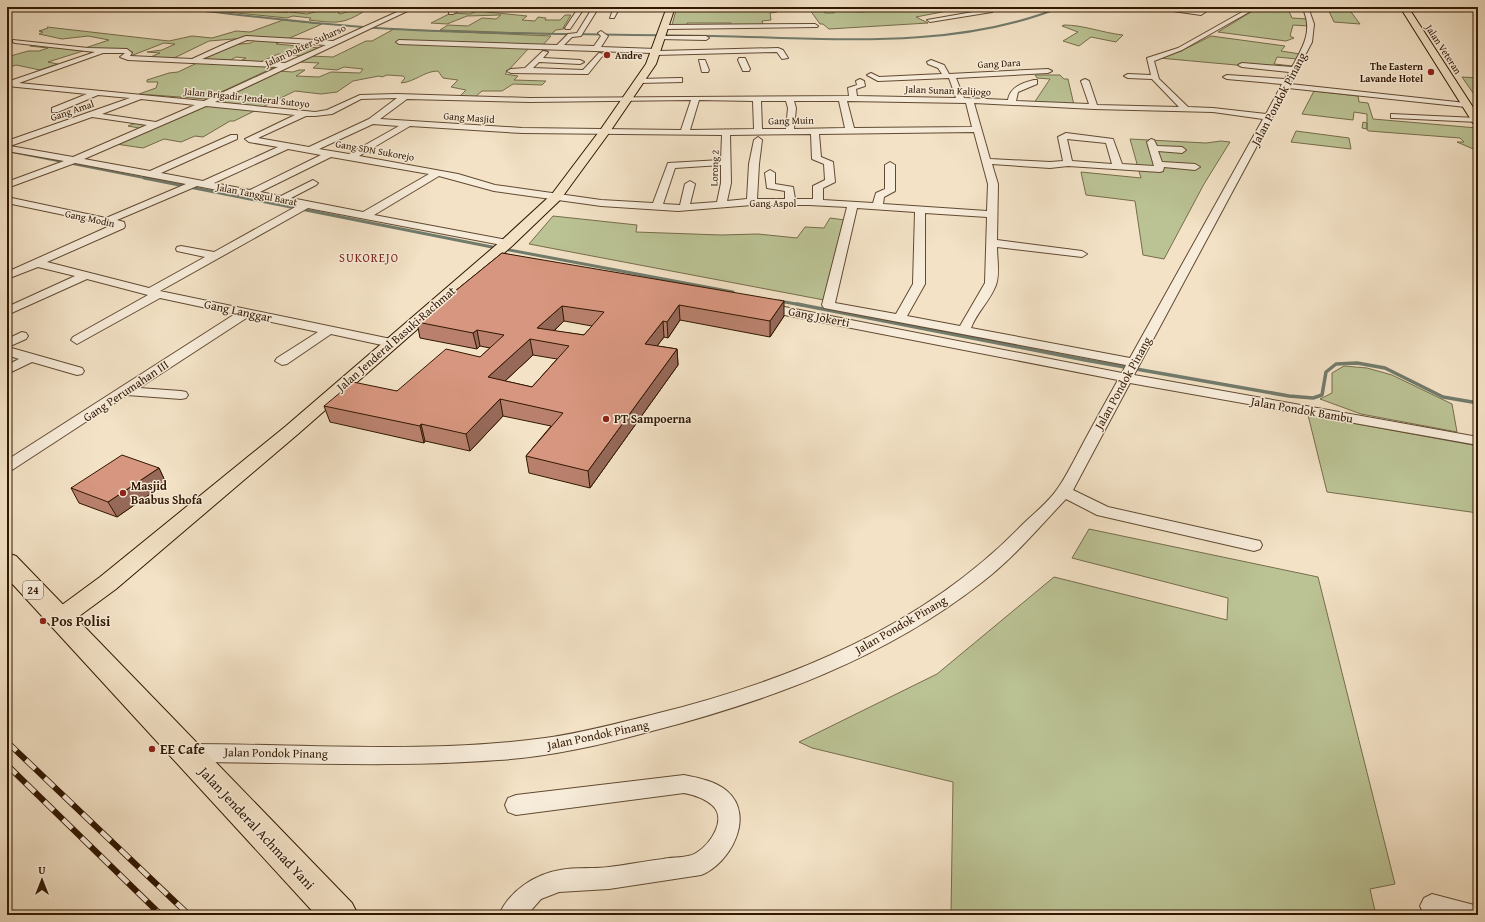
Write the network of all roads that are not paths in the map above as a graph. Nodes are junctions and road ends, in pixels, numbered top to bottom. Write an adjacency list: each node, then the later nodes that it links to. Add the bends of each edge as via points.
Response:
1 (413, 7): 28 (street, Jalan Dokter Suharso)
2 (462, 7): 14 (street)
3 (582, 7): 20 (street)
4 (596, 7): 29 (street, via 579,35 569,36)
5 (617, 7): 15 (street)
6 (671, 7): 21 (main road, Jalan Jenderal Basuki Rachmat)
7 (981, 7): 17 (street, via 991,11)
8 (1179, 7): 9 (street, via 1175,10 1201,14)
9 (1210, 7)
10 (1255, 7): 53 (street, via 1180,49 1152,58 1150,60)
11 (1305, 7): 47 (street, Jalan Pondok Pinang, via 1309,13 1312,30)
12 (1404, 7): 79 (main road, Jalan Veteran)
13 (1410, 7): 88 (main road, Jalan Veteran)
14 (451, 13)
15 (612, 17)
16 (796, 17): 18 (street)
17 (930, 20)
18 (799, 26): 19 (street); 21 (street, via 784,24)
19 (815, 26)
20 (568, 28)
21 (663, 34): 24 (street); 34 (main road, Jalan Jenderal Basuki Rachmat)
22 (31, 35): 25 (street)
23 (603, 35): 32 (street)
24 (706, 38)
25 (15, 41): 27 (street); 30 (street)
26 (399, 42): 29 (street)
27 (7, 43)
28 (335, 43): 38 (street, via 246,38); 42 (street, Jalan Dokter Suharso)
29 (559, 48): 32 (street)
30 (108, 50): 38 (street, via 129,52 124,58); 61 (street)
31 (530, 51): 33 (street)
32 (598, 51): 33 (street); 34 (street); 39 (street)
33 (545, 52): 36 (street)
34 (655, 57): 35 (street, via 774,50 781,51); 56 (main road, Jalan Jenderal Basuki Rachmat)
35 (784, 58)
36 (537, 60): 39 (street); 45 (street)
37 (742, 60): 44 (street)
38 (192, 62): 42 (street)
39 (594, 62): 45 (street, via 585,72)
40 (702, 62): 46 (street)
41 (931, 62): 51 (street, via 941,67)
42 (286, 65): 76 (street, Jalan Dokter Suharso)
43 (1242, 65): 47 (street)
44 (746, 69)
45 (527, 70): 49 (street)
46 (705, 70)
47 (1295, 70): 60 (street, Jalan Pondok Pinang)
48 (1048, 71): 51 (street, Gang Dara)
49 (511, 72)
50 (871, 75): 51 (street, Gang Dara, via 878,79)
51 (949, 76): 75 (street)
52 (1128, 76): 53 (street)
53 (1155, 77): 82 (street)
54 (1227, 77): 60 (street)
55 (679, 80): 56 (street)
56 (639, 81): 68 (main road, Jalan Jenderal Basuki Rachmat)
57 (860, 81): 74 (street, via 861,86 852,88)
58 (1085, 81): 80 (street)
59 (1034, 82): 77 (street, via 1015,90)
60 (1287, 84): 79 (street); 87 (street, Jalan Pondok Pinang)
61 (8, 86): 64 (street, Jalan Brigadir Jenderal Sutoyo)
62 (390, 87): 66 (street)
63 (744, 90): 70 (street)
64 (100, 92): 67 (street, Jalan Brigadir Jenderal Sutoyo); 81 (street)
65 (408, 95): 66 (street, Jalan Brigadir Jenderal Sutoyo); 68 (street, Jalan Brigadir Jenderal Sutoyo, via 495,102); 89 (street)
66 (378, 96): 84 (street, Jalan Brigadir Jenderal Sutoyo, via 360,97 323,114)
67 (143, 97): 76 (street, Jalan Brigadir Jenderal Sutoyo); 85 (street, Gang Amal)
68 (627, 98): 69 (street, Jalan Sunan Kalijogo); 93 (main road, Jalan Jenderal Basuki Rachmat)
69 (696, 98): 70 (street, Jalan Sunan Kalijogo); 98 (street)
70 (745, 98): 71 (street, Jalan Sunan Kalijogo)
71 (757, 98): 72 (street, Jalan Sunan Kalijogo); 101 (street)
72 (789, 98): 73 (street, Jalan Sunan Kalijogo); 96 (street, via 792,108)
73 (843, 99): 74 (street, Jalan Sunan Kalijogo); 95 (street)
74 (853, 99): 75 (street, Jalan Sunan Kalijogo)
75 (965, 100): 77 (street, Jalan Sunan Kalijogo); 94 (street)
76 (206, 103): 83 (street, Jalan Brigadir Jenderal Sutoyo); 91 (street, Jalan Dokter Suharso)
77 (1012, 103): 80 (street, Jalan Sunan Kalijogo)
78 (308, 104): 83 (street)
79 (1466, 104): 88 (main road, Jalan Veteran)
80 (1094, 107): 82 (street, Jalan Sunan Kalijogo)
81 (55, 110)
82 (1187, 110): 87 (street, Jalan Sunan Kalijogo, via 1232,111)
83 (293, 112): 84 (street, Jalan Brigadir Jenderal Sutoyo)
84 (303, 114): 103 (street)
85 (94, 115): 91 (street); 104 (street, Gang Amal)
86 (1394, 116): 88 (street)
87 (1269, 117): 165 (street, Jalan Pondok Pinang)
88 (1478, 118)
89 (372, 121): 92 (street, Gang Masjid); 107 (street)
90 (596, 123): 93 (street)
91 (156, 124): 111 (street, Jalan Dokter Suharso)
92 (408, 124): 93 (street, Gang Masjid, via 500,130); 110 (street)
93 (608, 127): 98 (street, Gang Muin); 127 (main road, Jalan Jenderal Basuki Rachmat)
94 (976, 129): 95 (street, Gang Muin); 112 (street)
95 (850, 130): 97 (street, Gang Muin)
96 (790, 131): 97 (street, Gang Muin); 101 (street, Gang Muin)
97 (815, 131): 132 (street, via 817,160 828,162 830,182 818,186)
98 (685, 132): 99 (street, Gang Muin)
99 (726, 132): 101 (street, Gang Muin); 113 (street, Lorong 2)
100 (223, 136): 102 (street, Gang SDN Sukorejo)
101 (758, 136): 130 (street)
102 (234, 137): 103 (street, Gang SDN Sukorejo); 121 (street)
103 (249, 138): 105 (street, Gang SDN Sukorejo)
104 (7, 144)
105 (289, 145): 107 (street, Gang SDN Sukorejo); 123 (street)
106 (7, 148): 111 (street, Jalan Tanggul Barat)
107 (312, 150): 109 (street, Gang SDN Sukorejo)
108 (1182, 150): 115 (street, via 1152,145)
109 (331, 153): 110 (street, Gang SDN Sukorejo); 126 (street)
110 (351, 157): 119 (street, Gang SDN Sukorejo)
111 (74, 160): 121 (street, Jalan Tanggul Barat); 125 (street, Jalan Dokter Suharso)
112 (986, 160): 114 (street, via 1050,165); 140 (street, via 993,184)
113 (726, 162): 133 (street, Lorong 2); 136 (street, via 670,165)
114 (1068, 163): 117 (street); 117 (street, via 1062,137 1110,140)
115 (1159, 164): 117 (street, via 1159,170); 118 (street)
116 (890, 165): 135 (street, via 890,191 880,195)
117 (1118, 167)
118 (1195, 167)
119 (438, 173): 127 (street, Gang SDN Sukorejo, via 494,188); 141 (street)
120 (770, 173): 131 (street, via 770,186 790,189)
121 (152, 174): 123 (street, Jalan Tanggul Barat)
122 (313, 183): 128 (street)
123 (195, 184): 126 (street, Jalan Tanggul Barat); 142 (street)
124 (690, 184): 137 (street)
125 (7, 185)
126 (252, 193): 128 (street, Jalan Tanggul Barat)
127 (556, 197): 136 (street, Gang Aspol); 145 (main road, Jalan Jenderal Basuki Rachmat)
128 (283, 199): 138 (street, Jalan Tanggul Barat)
129 (7, 200): 142 (street, Gang Modin)
130 (752, 202): 131 (street, Gang Aspol); 133 (street, Gang Aspol)
131 (790, 202): 132 (street, Gang Aspol)
132 (818, 203): 134 (street, Gang Aspol)
133 (722, 204): 137 (street, Gang Aspol)
134 (853, 204): 135 (street, Gang Aspol); 155 (street, via 828,305)
135 (878, 206): 139 (street, Gang Aspol)
136 (657, 207): 137 (street, Gang Aspol)
137 (684, 208)
138 (298, 209): 141 (street, Jalan Tanggul Barat); 147 (street)
139 (920, 209): 140 (street, Gang Aspol); 155 (street, via 919,284)
140 (992, 214): 143 (street)
141 (364, 216): 145 (street, Jalan Tanggul Barat)
142 (107, 221): 148 (street, Gang Modin, via 120,226)
143 (992, 243): 146 (street); 157 (street, via 991,283)
144 (181, 249): 147 (street)
145 (500, 253): 160 (main road, Jalan Jenderal Basuki Rachmat)
146 (1082, 254)
147 (215, 255): 151 (street)
148 (37, 263): 149 (street, Gang Modin); 150 (street, Gang Langgar)
149 (7, 276)
150 (85, 276): 151 (street, Gang Langgar); 153 (street)
151 (154, 293): 154 (street, Gang Langgar); 159 (street)
152 (749, 304): 165 (street, Gang Jokerti)
153 (7, 311)
154 (246, 313): 156 (street, Gang Langgar); 168 (street, Gang Perumahan III)
155 (900, 319): 157 (street)
156 (329, 330): 160 (street, Gang Langgar); 164 (street)
157 (964, 331): 165 (street)
158 (22, 336): 161 (street)
159 (78, 340)
160 (391, 343): 175 (main road, Jalan Jenderal Basuki Rachmat, via 292,430 128,567)
161 (7, 344)
162 (7, 351): 163 (street)
163 (31, 358): 166 (street); 167 (street)
164 (282, 361)
165 (1131, 369): 170 (street, Jalan Pondok Bambu); 172 (street, Jalan Pondok Pinang)
166 (7, 370)
167 (77, 371)
168 (125, 391): 169 (street); 171 (street, Gang Perumahan III)
169 (181, 395)
170 (1478, 441)
171 (7, 468)
172 (1064, 492): 173 (street, via 1103,511); 176 (street, Jalan Pondok Pinang, via 1010,548 933,610 862,649 804,676 741,698 672,718 545,747 399,755)
173 (1254, 545)
174 (7, 562): 175 (highway, 24)
175 (59, 619): 176 (highway, Jalan Jenderal Achmad Yani / 24)
176 (187, 752): 179 (highway, Jalan Jenderal Achmad Yani / 24)
177 (516, 805): 180 (street, via 684,784 703,788 720,798 727,808 729,821 725,837 719,846 700,864 608,878 559,881 533,891)
178 (1432, 906): 181 (street)
179 (340, 915)
180 (512, 915)
181 (1471, 915)

